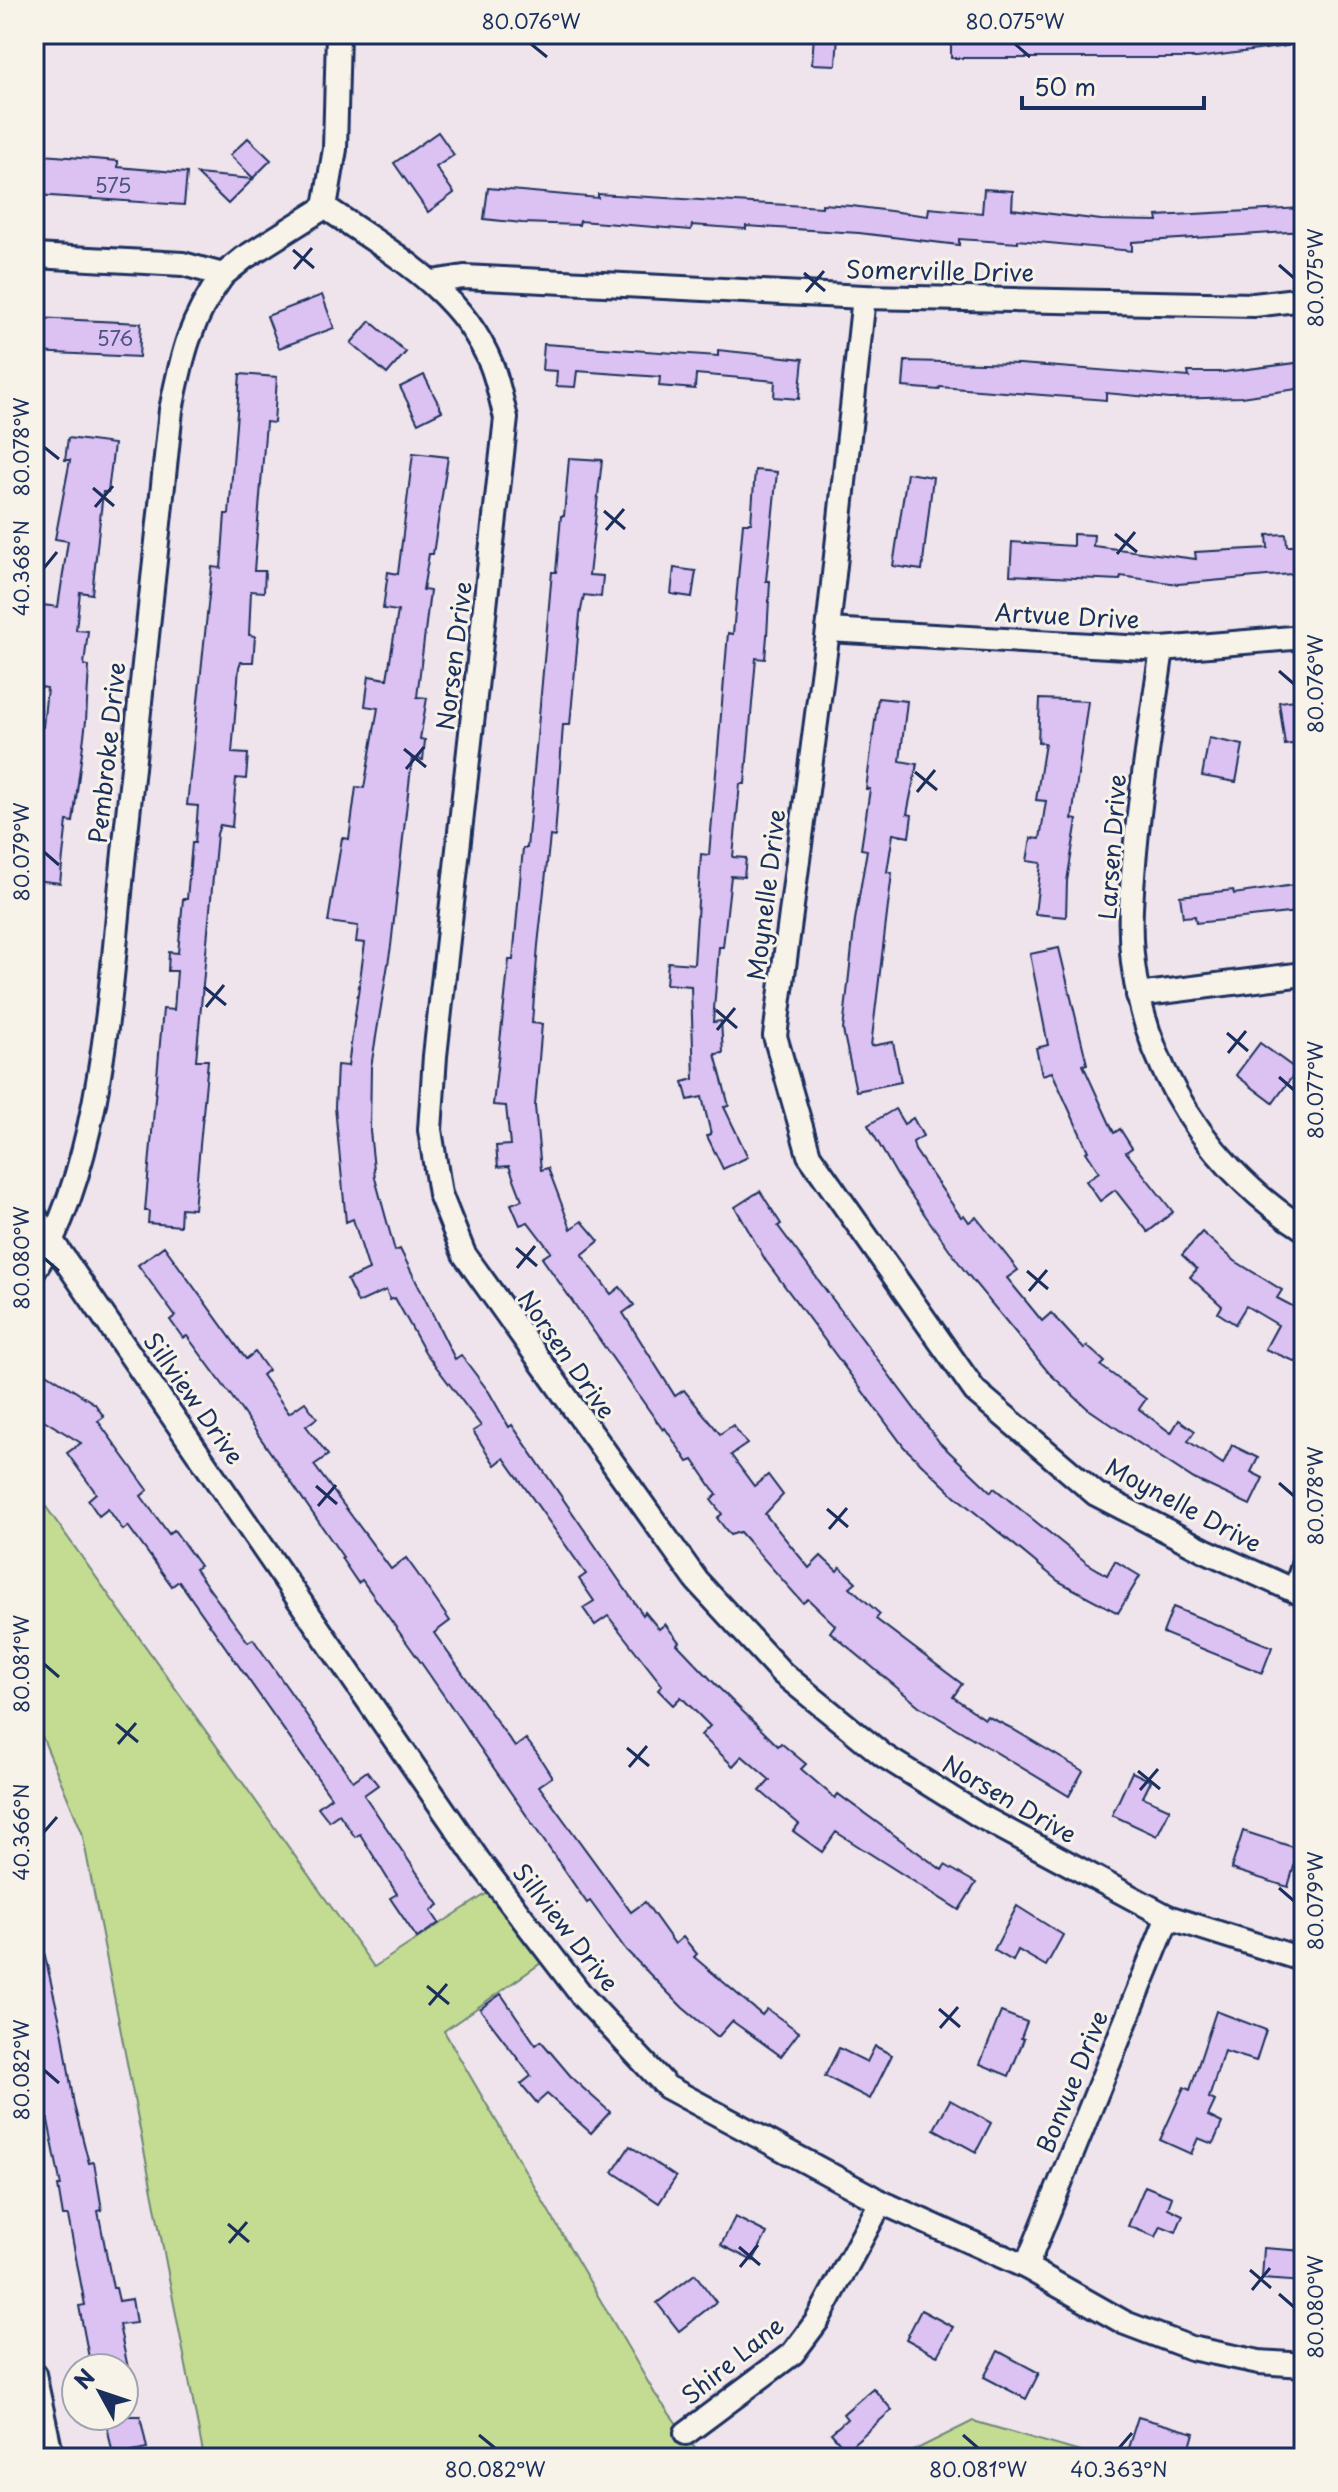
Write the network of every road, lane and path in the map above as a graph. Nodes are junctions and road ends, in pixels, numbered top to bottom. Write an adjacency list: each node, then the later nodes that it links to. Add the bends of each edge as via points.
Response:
1 (338, 34): 2 (street, via 335,149)
2 (325, 207): 4 (street); 5 (street, Norsen Drive)
3 (34, 256): 4 (street, via 183,264)
4 (223, 275): 15 (street, Pembroke Drive, via 187,337 171,410 103,1053 77,1169)
5 (432, 282): 6 (street, Somerville Drive, via 464,277); 19 (street, Norsen Drive, via 468,321 491,364 506,418 430,1130 440,1194 464,1254 697,1581 782,1673 884,1756 980,1816)
6 (864, 297): 7 (street, Somerville Drive, via 1254,305); 8 (street, Moynelle Drive)
7 (1304, 299)
8 (828, 630): 10 (street, Artvue Drive); 18 (street, Moynelle Drive, via 775,1036 809,1155 975,1391 1096,1494)
9 (1304, 637): 10 (street, Artvue Drive)
10 (1162, 649): 12 (street, Larsen Drive, via 1131,910)
11 (1304, 974): 12 (street)
12 (1138, 995): 14 (street, Larsen Drive, via 1158,1058 1190,1122 1278,1213)
13 (34, 1215): 15 (street, Sillview Drive)
14 (1304, 1229)
15 (53, 1242): 16 (street, Pembroke Drive); 21 (street, Sillview Drive, via 478,1860 583,1997 667,2087)
16 (34, 1271)
17 (1304, 1562): 18 (street)
18 (1300, 1593)
19 (1168, 1917): 20 (street, Norsen Drive); 22 (street, Bonvue Drive)
20 (1304, 1960)
21 (881, 2202): 22 (street, Sillview Drive); 25 (street, Shire Lane, via 817,2321 793,2353)
22 (1026, 2267): 23 (street, Sillview Drive, via 1125,2323 1191,2348)
23 (1304, 2365)
24 (34, 2374): 26 (street)
25 (686, 2433)
26 (52, 2458)

